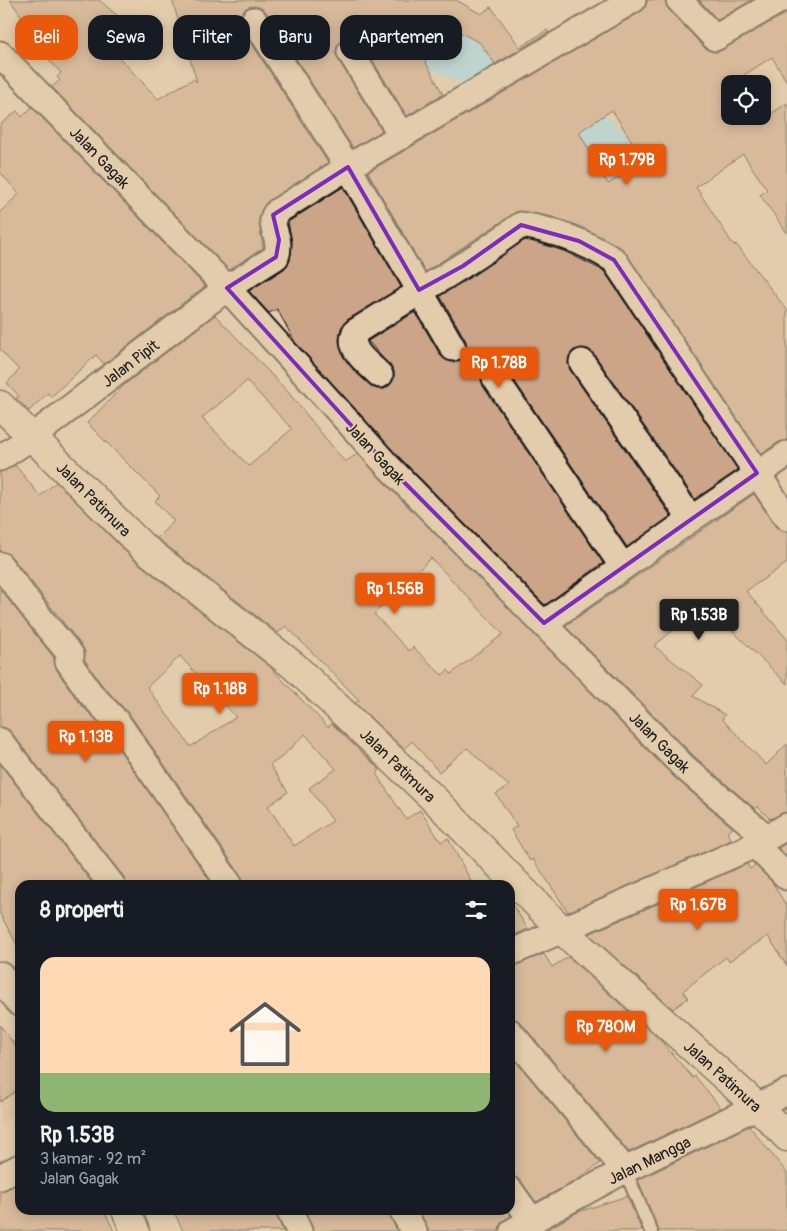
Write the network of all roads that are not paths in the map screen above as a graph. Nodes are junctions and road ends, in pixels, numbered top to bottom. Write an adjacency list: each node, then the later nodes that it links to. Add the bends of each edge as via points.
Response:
1 (633, 0): 7 (street)
2 (679, 0): 3 (street, via 715,38)
3 (780, 0)
4 (254, 20): 8 (street)
5 (0, 54): 9 (street, Jalan Gagak)
6 (355, 60): 7 (street)
7 (402, 136): 8 (street)
8 (348, 167): 9 (street, Jalan Pipit, via 273,215 271,221 279,240 276,257); 10 (street)
9 (227, 288): 16 (street, Jalan Pipit); 24 (street, Jalan Gagak, via 387,465)
10 (420, 290): 11 (street); 13 (street, via 356,332 352,340 354,348); 19 (street, via 463,266 521,225 544,229 592,246 614,260)
11 (453, 348)
12 (582, 362): 21 (street)
13 (380, 375)
14 (495, 378): 23 (street)
15 (0, 405): 16 (main road, Jalan Patimura)
16 (32, 437): 18 (street, Jalan Pipit); 30 (main road, Jalan Patimura, via 143,547 294,666 436,801)
17 (787, 454): 19 (street)
18 (0, 458)
19 (757, 473): 20 (street); 21 (street)
20 (787, 518)
21 (691, 519): 23 (street)
22 (0, 565): 29 (street, via 72,655 68,661 90,693 118,722)
23 (623, 567): 24 (street)
24 (544, 623): 26 (street, Jalan Gagak, via 684,767)
25 (0, 741): 28 (street)
26 (769, 836): 27 (street, Jalan Gagak); 32 (street)
27 (787, 877)
28 (108, 880)
29 (227, 880)
30 (513, 880)
31 (515, 882): 32 (main road, Jalan Patimura)
32 (563, 931): 33 (street); 38 (main road, Jalan Patimura)
33 (515, 951)
34 (0, 976): 35 (main road)
35 (15, 996)
36 (515, 1038): 41 (street)
37 (787, 1092): 38 (street, Jalan Mangga)
38 (758, 1107): 39 (main road, Jalan Patimura); 41 (street, Jalan Mangga)
39 (787, 1137)
40 (15, 1170): 42 (street)
41 (625, 1170): 47 (street, Jalan Mangga); 51 (lane)
42 (0, 1177)
43 (515, 1204): 47 (street)
44 (128, 1215): 48 (main road)
45 (291, 1215): 49 (street)
46 (405, 1215): 50 (street)
47 (523, 1227)
48 (135, 1231)
49 (299, 1231)
50 (414, 1231)
51 (651, 1231)

